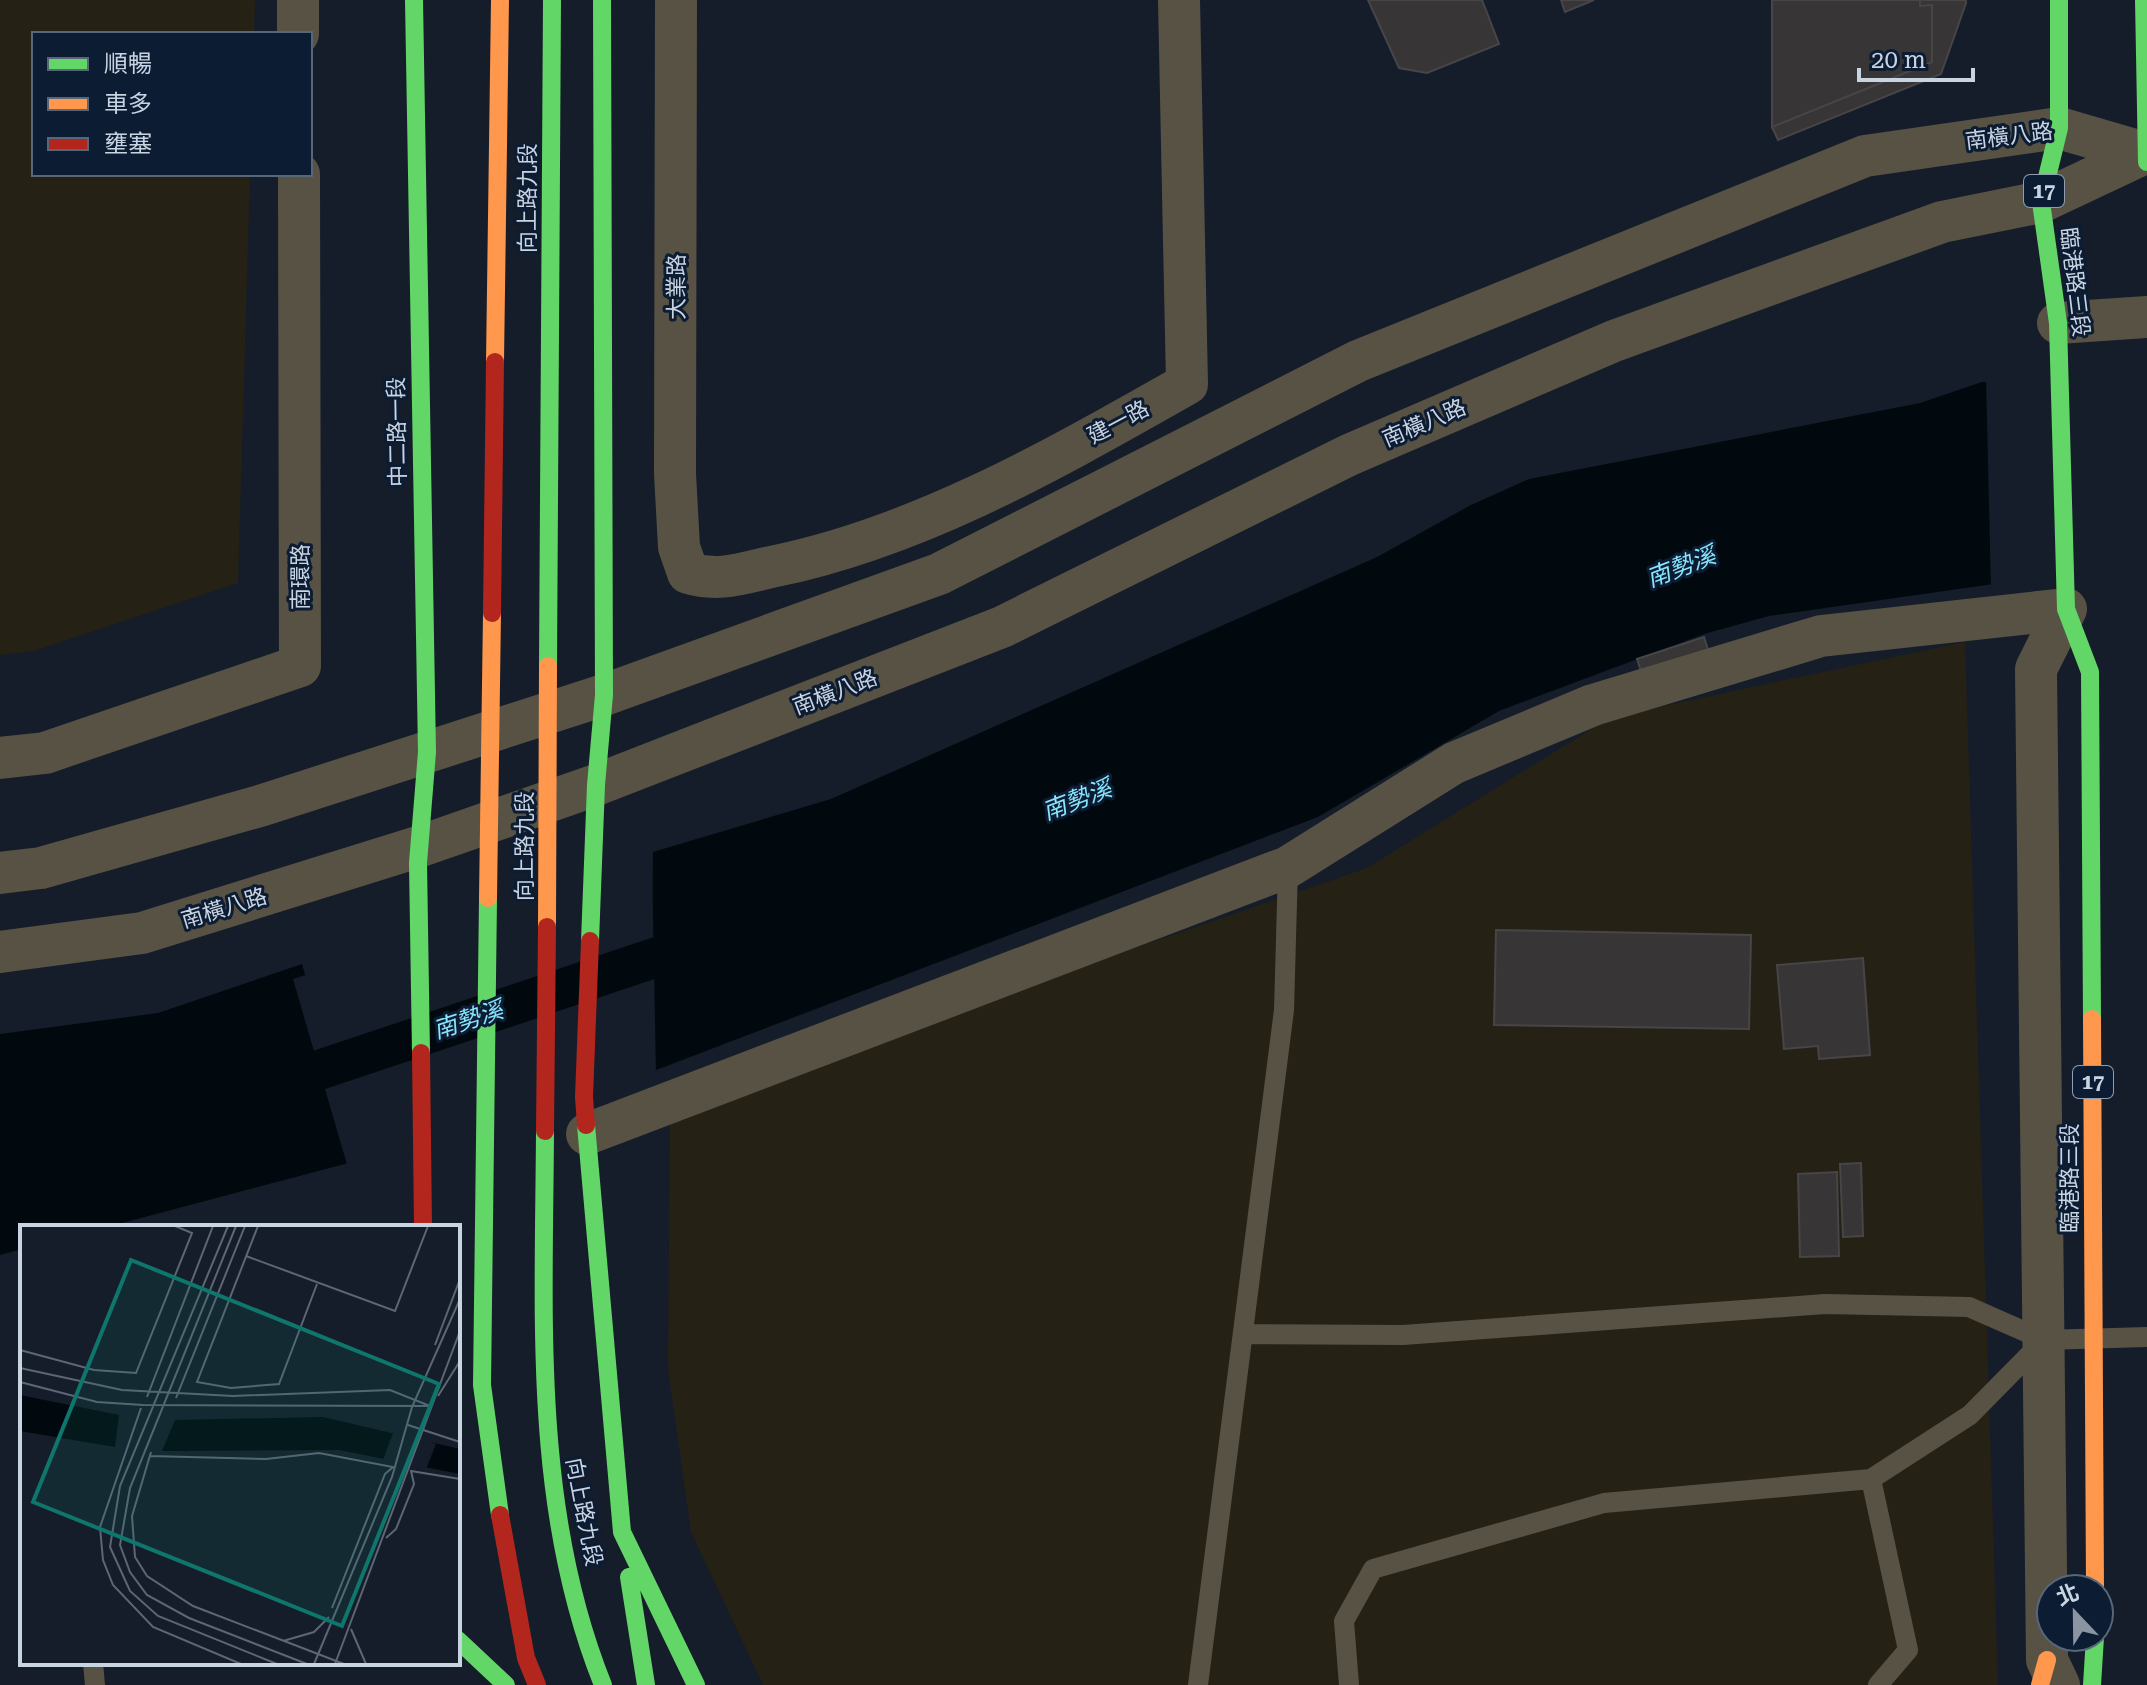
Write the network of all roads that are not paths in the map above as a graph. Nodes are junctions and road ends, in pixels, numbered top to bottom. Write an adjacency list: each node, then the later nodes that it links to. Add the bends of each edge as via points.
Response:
1 (298, 0): 10 (street)
2 (414, 0): 22 (main road, 中二路一段)
3 (500, 0): 47 (main road, 向上路九段, via 482,1385 526,1658)
4 (552, 0): 48 (main road, 向上路九段, via 544,1374 551,1488 588,1648)
5 (602, 0): 21 (main road)
6 (676, 0): 19 (street, 大業路, via 675,474 679,547)
7 (1179, 0): 17 (street)
8 (2059, 0): 11 (main road, 臨港路三段 / 17)
9 (2144, 0): 12 (main road)
10 (298, 32)
11 (2059, 128): 12 (street, 南橫八路); 14 (main road, 臨港路三段 / 17); 18 (street, 南橫八路, via 1865,156 1358,361)
12 (2146, 154): 14 (street, 南橫八路)
13 (299, 176): 23 (street, 南環路, via 300,666 45,753)
14 (2041, 202): 16 (main road, 臨港路三段 / 17); 24 (street, 南橫八路, via 1942,222 1614,341 1349,455 1002,627)
15 (2147, 317): 16 (street)
16 (2058, 323): 20 (main road, 臨港路三段 / 17)
17 (1187, 384): 18 (street); 19 (street, 建一路, via 911,526 799,562 711,580)
18 (1214, 434): 21 (street, 南橫八路, via 939,574)
19 (688, 573)
20 (2066, 594): 26 (street, via 1821,636 1593,705 1454,763); 33 (main road, 臨港路三段 / 17, via 2090,672); 34 (street, via 2036,669)
21 (604, 695): 22 (street, 南橫八路); 24 (main road)
22 (427, 752): 25 (main road, 中二路一段); 27 (street, 南橫八路, via 41,868)
23 (0, 758)
24 (596, 795): 25 (street, 南橫八路); 29 (main road, 向上路九段)
25 (420, 854): 28 (street, 南橫八路, via 142,933); 30 (main road, 中二路一段)
26 (1288, 867): 29 (street); 31 (lane, via 1284,1010)
27 (0, 873)
28 (0, 952)
29 (585, 1116): 36 (main road, 向上路九段)
30 (423, 1225)
31 (1243, 1334): 34 (lane, via 1403,1335 1825,1304 1969,1307); 51 (lane)
32 (2147, 1337): 33 (lane)
33 (2095, 1338): 34 (lane); 37 (main road, 臨港路三段 / 17)
34 (2044, 1340): 35 (lane, via 1970,1415); 43 (street)
35 (1871, 1479): 52 (lane, via 1604,1503 1373,1569 1344,1621); 53 (lane, via 1908,1650)
36 (622, 1532): 41 (main road); 49 (main road); 50 (main road, 向上路九段)
37 (2095, 1573)
38 (460, 1644): 46 (main road)
39 (460, 1646): 45 (main road)
40 (2094, 1653): 54 (main road)
41 (662, 1657)
42 (93, 1665): 44 (lane)
43 (2049, 1677)
44 (95, 1685)
45 (481, 1685)
46 (506, 1685)
47 (537, 1685)
48 (603, 1685)
49 (646, 1685)
50 (696, 1685)
51 (1198, 1685)
52 (1349, 1685)
53 (1878, 1685)
54 (2092, 1685)

